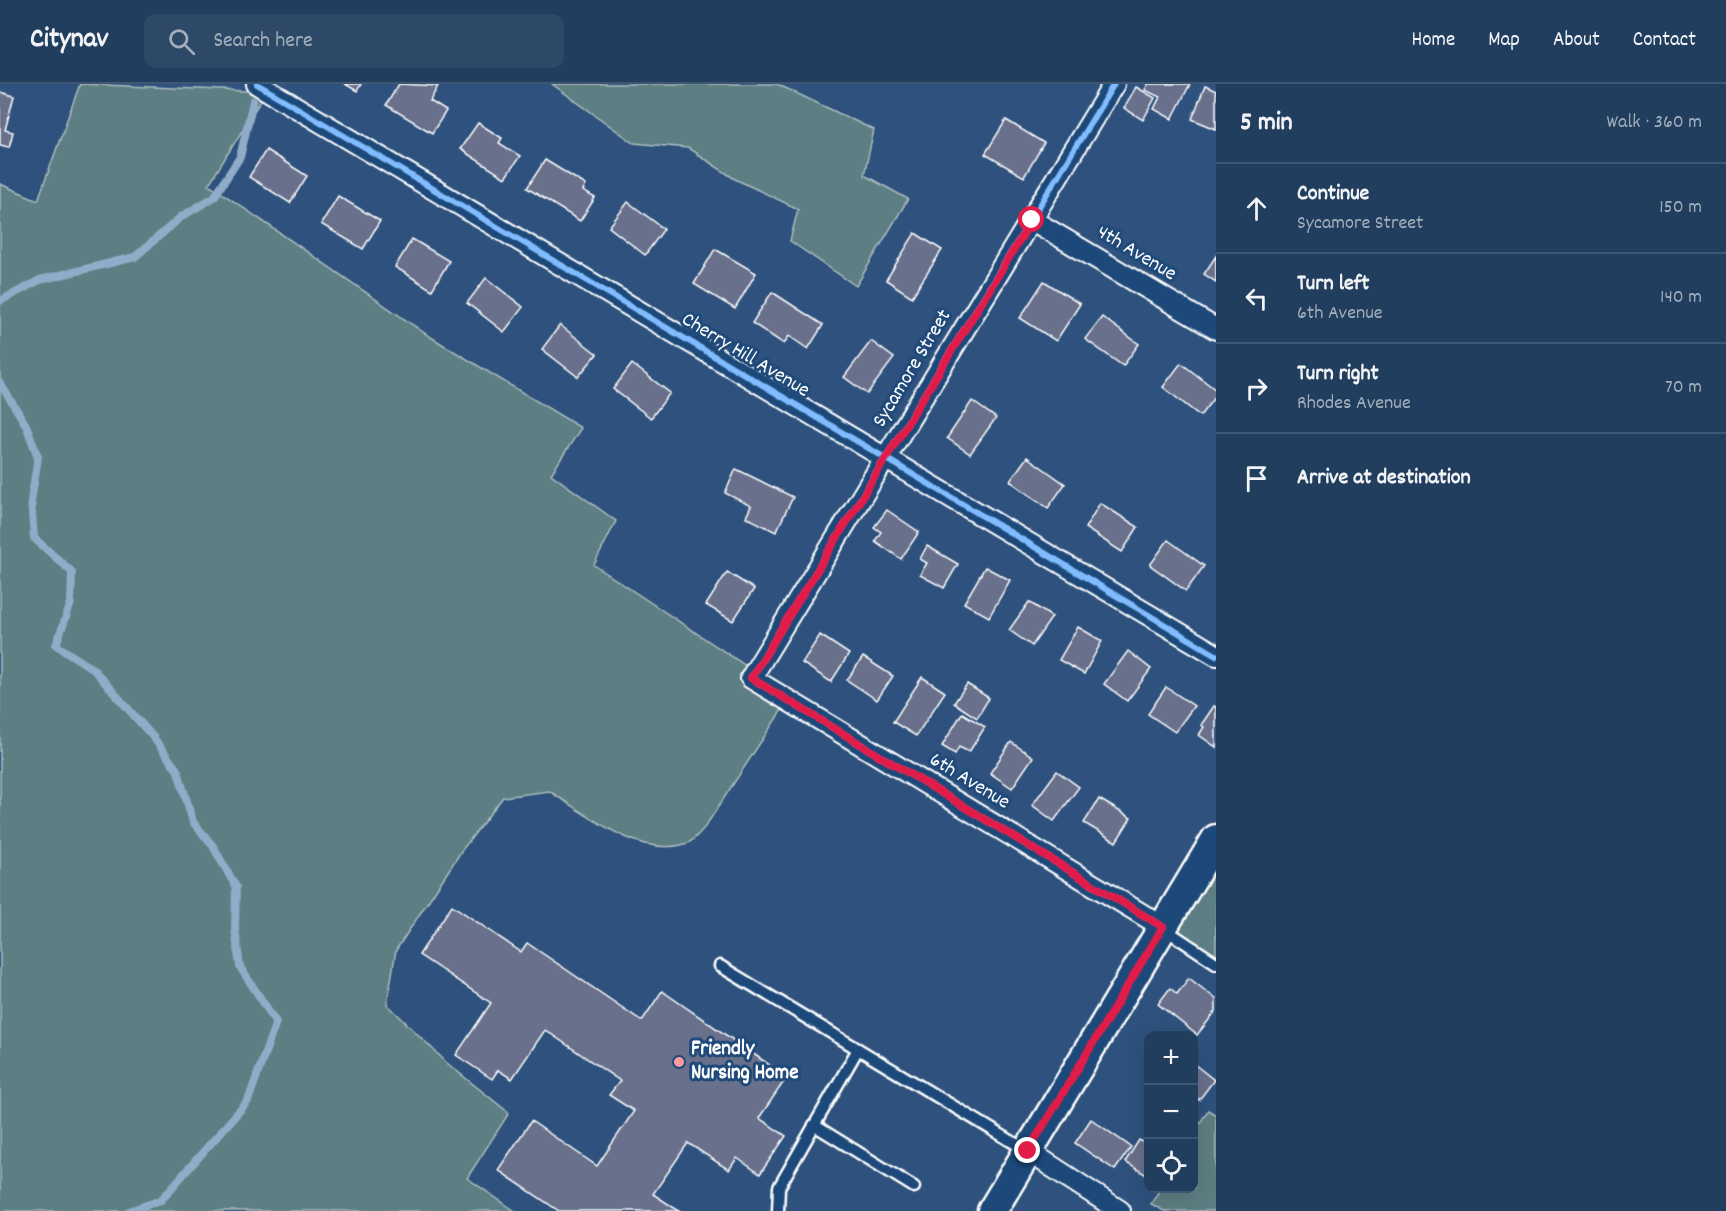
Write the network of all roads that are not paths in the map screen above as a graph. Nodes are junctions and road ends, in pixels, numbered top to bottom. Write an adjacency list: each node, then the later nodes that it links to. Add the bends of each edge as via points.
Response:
1 (257, 84): 5 (street, Cherry Hill Avenue)
2 (1114, 84): 3 (street, Sycamore Street)
3 (1032, 220): 4 (street, 4th Avenue); 5 (street, Sycamore Street)
4 (1216, 329)
5 (887, 460): 6 (street, Cherry Hill Avenue); 7 (street, Sycamore Street)
6 (1216, 655)
7 (751, 678): 9 (street, 6th Avenue)
8 (1216, 839): 9 (street)
9 (1163, 927): 10 (lane); 14 (street)
10 (1216, 963)
11 (720, 966): 12 (lane)
12 (858, 1049): 13 (lane); 14 (lane)
13 (814, 1125): 15 (lane); 16 (lane, via 778,1187)
14 (1028, 1151): 17 (street); 18 (street)
15 (914, 1187)
16 (780, 1210)
17 (992, 1211)
18 (1120, 1211)

